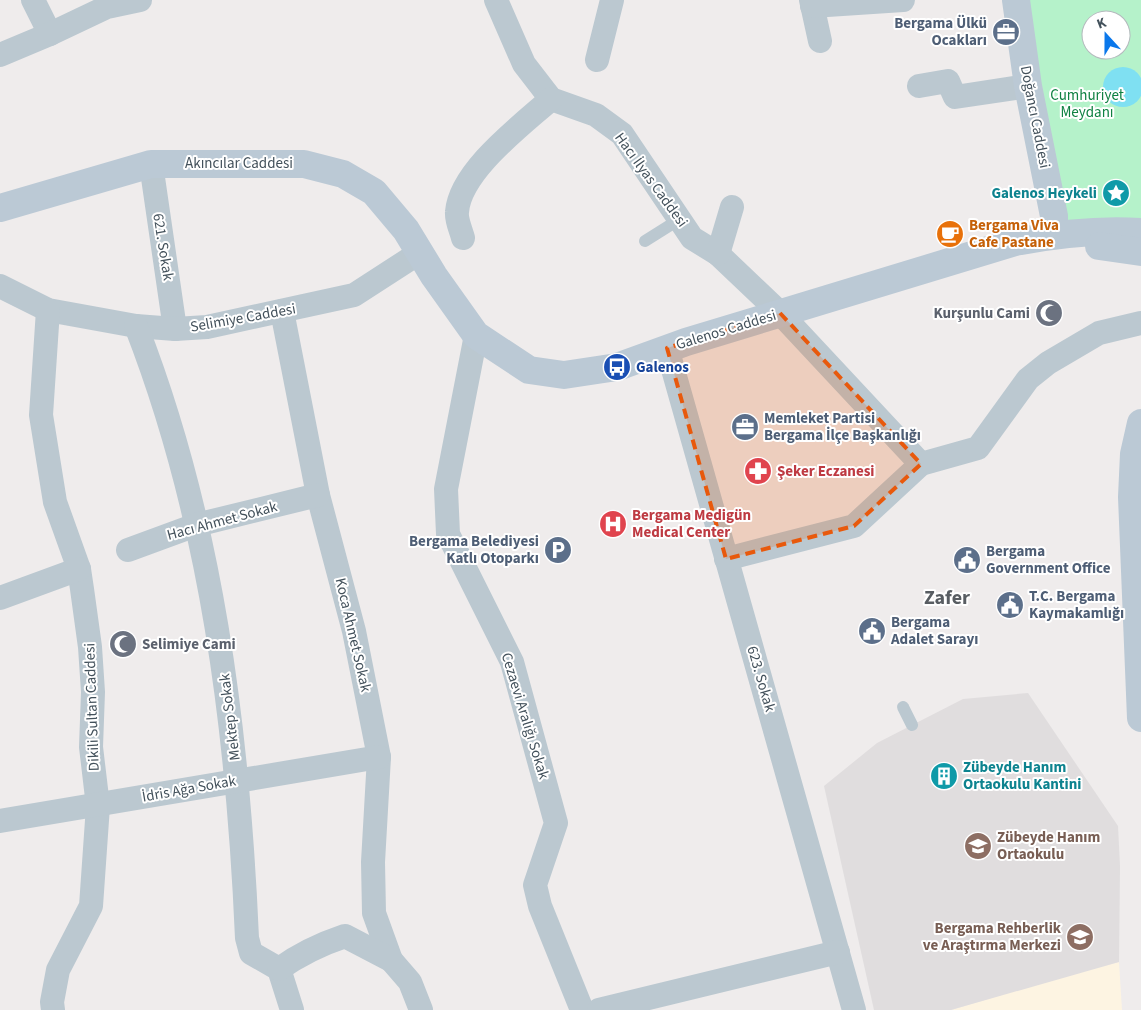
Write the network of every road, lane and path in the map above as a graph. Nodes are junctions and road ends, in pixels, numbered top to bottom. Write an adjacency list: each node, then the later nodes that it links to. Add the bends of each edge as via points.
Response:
1 (33, 0): 8 (street)
2 (140, 0): 8 (street, via 107,7)
3 (496, 0): 14 (street, via 524,64)
4 (612, 0): 11 (street)
5 (903, 0): 7 (street)
6 (1016, 0): 13 (main road, Doğancı Caddesi)
7 (812, 3): 9 (street)
8 (50, 34): 10 (street)
9 (820, 41)
10 (0, 55)
11 (597, 60)
12 (919, 86): 13 (street, via 948,82 955,97)
13 (1028, 86): 20 (main road, Doğancı Caddesi, via 1054,216)
14 (551, 98): 18 (street, Hacı İlyas Caddesi, via 596,115 622,134); 21 (street, via 484,160 460,196 457,214)
15 (151, 164): 17 (main road, Akıncılar Caddesi); 25 (main road, Akıncılar Caddesi, via 304,164 343,174 374,192 406,230); 32 (street, 621. Sokak)
16 (732, 207): 24 (street)
17 (0, 208)
18 (680, 219): 22 (lane); 24 (street, Hacı İlyas Caddesi, via 692,238)
19 (1141, 232): 20 (main road, Galenos Caddesi, via 1118,230)
20 (1054, 235): 23 (main road, Galenos Caddesi, via 1078,243); 29 (main road, Galenos Caddesi, via 1015,242)
21 (463, 238)
22 (645, 241)
23 (1141, 252)
24 (718, 254): 29 (street, Hacı İlyas Caddesi)
25 (426, 265): 28 (street, Selimiye Caddesi, via 354,295); 33 (main road, Galenos Caddesi)
26 (0, 286): 27 (street, Selimiye Caddesi)
27 (48, 310): 31 (street, Selimiye Caddesi); 42 (street, Dikili Sultan Caddesi, via 42,415 55,502)
28 (282, 311): 32 (street, Selimiye Caddesi, via 207,327); 37 (street, Koca Ahmet Sokak)
29 (780, 313): 34 (main road, Galenos Caddesi); 36 (street, Hacı İlyas Caddesi)
30 (1141, 323): 36 (street, via 1099,333 1048,363 1028,379 978,448)
31 (136, 326): 32 (street, Selimiye Caddesi); 39 (street, Mektep Sokak, via 158,382)
32 (175, 329)
33 (476, 335): 34 (main road, Galenos Caddesi, via 529,370 564,375 617,367); 57 (street, Cezaevi Aralığı Sokak, via 446,489 448,534 512,662 556,823 535,885 540,906)
34 (667, 348): 41 (street, 623. Sokak)
35 (1141, 423): 38 (main road, via 1134,454)
36 (921, 464): 41 (street, via 854,526)
37 (318, 495): 39 (street, Hacı Ahmet Sokak); 47 (street, Koca Ahmet Sokak, via 354,631)
38 (1137, 497): 45 (main road)
39 (196, 525): 40 (street, Hacı Ahmet Sokak); 48 (street, Mektep Sokak, via 223,656)
40 (128, 550)
41 (726, 559): 51 (street, 623. Sokak)
42 (79, 569): 43 (street); 49 (street, Dikili Sultan Caddesi, via 94,692 91,747)
43 (0, 598)
44 (903, 707): 46 (lane)
45 (1141, 718)
46 (912, 725)
47 (378, 757): 48 (street, İdris Ağa Sokak); 52 (street, Koca Ahmet Sokak, via 374,913)
48 (237, 781): 49 (street, İdris Ağa Sokak); 53 (street, Mektep Sokak, via 247,938 251,953)
49 (98, 806): 50 (street, İdris Ağa Sokak); 54 (street, Dikili Sultan Caddesi, via 92,906 58,970 52,1002)
50 (0, 821)
51 (838, 952): 58 (street); 59 (street, 623. Sokak)
52 (391, 960): 53 (street, via 345,936 316,947); 56 (street, via 410,982)
53 (279, 969): 55 (street)
54 (54, 1010)
55 (292, 1010)
56 (421, 1010)
57 (582, 1010)
58 (599, 1010)
59 (854, 1010)

